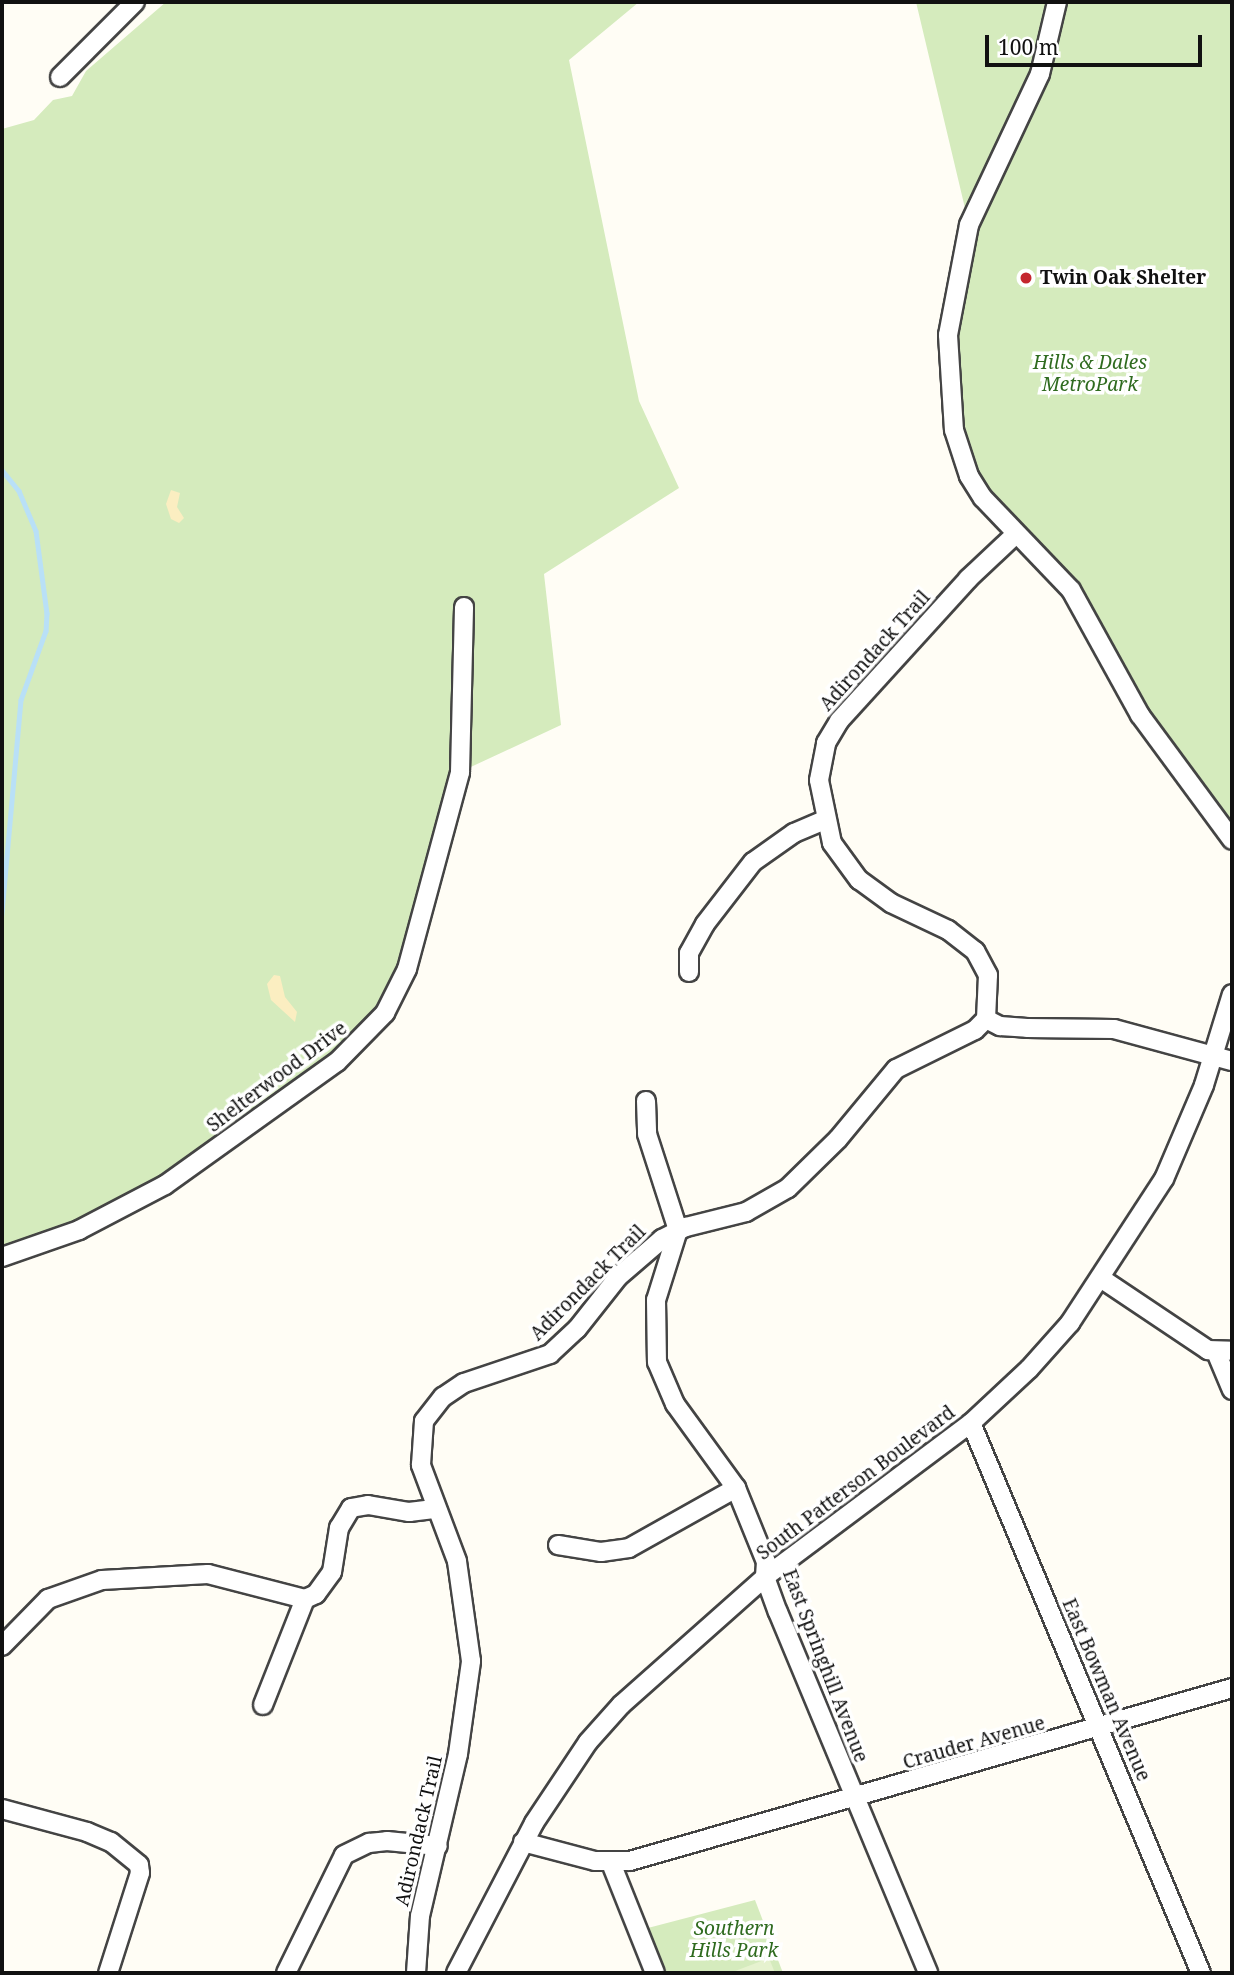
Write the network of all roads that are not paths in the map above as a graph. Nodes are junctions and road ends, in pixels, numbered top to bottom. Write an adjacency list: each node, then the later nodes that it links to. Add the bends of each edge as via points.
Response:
1 (135, 2): 3 (street)
2 (1057, 2): 4 (street, via 1040,74 969,225 948,335 948,393 959,451 983,498)
3 (60, 77)
4 (1016, 534): 6 (street, Adirondack Trail, via 968,579 839,721 823,756); 7 (street, via 1071,590 1140,715)
5 (464, 607): 15 (street, Shelterwood Drive, via 460,772 410,957 385,1013 337,1062 165,1185 79,1230)
6 (824, 820): 8 (street, via 753,862 705,924 690,953); 10 (street, Adirondack Trail, via 832,844 859,880 891,903 948,930 975,951 988,975)
7 (1232, 840)
8 (689, 972)
9 (1232, 994): 11 (street, South Patterson Boulevard)
10 (986, 1019): 11 (street, via 1000,1026 1114,1029); 14 (street, Adirondack Trail, via 975,1030 896,1069 805,1174 779,1194 746,1212)
11 (1214, 1056): 12 (street); 16 (street, South Patterson Boulevard, via 1164,1179)
12 (1232, 1061)
13 (646, 1101): 14 (street, via 647,1134)
14 (678, 1230): 20 (street, East Springhill Avenue, via 656,1300 657,1362 675,1404); 21 (street, Adirondack Trail, via 636,1260 550,1354 464,1384 432,1407 424,1421 420,1450)
15 (2, 1257)
16 (1102, 1279): 17 (street, via 1187,1338); 19 (street, South Patterson Boulevard, via 1030,1369)
17 (1224, 1352): 18 (street)
18 (1232, 1390)
19 (971, 1423): 23 (street, South Patterson Boulevard); 28 (street, East Bowman Avenue)
20 (736, 1488): 22 (street, via 629,1548 601,1552); 23 (street, East Springhill Avenue, via 766,1562)
21 (434, 1509): 24 (street, via 351,1508 339,1528 332,1572 316,1594); 32 (street, Adirondack Trail, via 457,1561 471,1661 458,1754)
22 (558, 1545)
23 (765, 1577): 29 (street, East Springhill Avenue); 31 (street, South Patterson Boulevard, via 621,1705 588,1742)
24 (305, 1599): 25 (street, via 208,1574 103,1580 48,1599); 27 (street)
25 (2, 1646)
26 (1232, 1688): 28 (street, Crauder Avenue)
27 (263, 1706)
28 (1100, 1729): 29 (street, Crauder Avenue); 40 (street, East Bowman Avenue)
29 (855, 1799): 33 (street, Crauder Avenue); 39 (street, East Springhill Avenue)
30 (2, 1810): 34 (street, via 111,1842 139,1865)
31 (523, 1842): 33 (street, Crauder Avenue); 37 (street, South Patterson Boulevard)
32 (438, 1846): 35 (street, via 378,1842 344,1855); 36 (street, Adirondack Trail, via 420,1916)
33 (611, 1863): 38 (street)
34 (108, 1973)
35 (286, 1973)
36 (416, 1973)
37 (456, 1973)
38 (655, 1973)
39 (928, 1973)
40 (1201, 1973)

